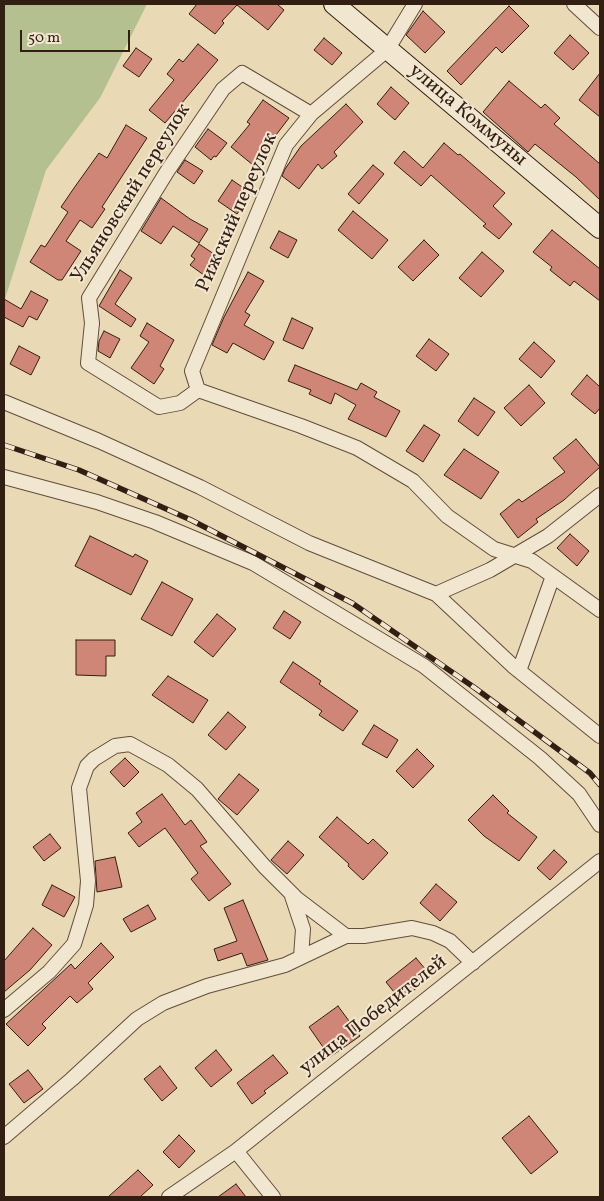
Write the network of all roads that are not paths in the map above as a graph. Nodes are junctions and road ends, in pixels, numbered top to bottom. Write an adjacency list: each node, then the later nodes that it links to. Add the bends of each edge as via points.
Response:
1 (334, 4): 5 (street, улица Коммуны)
2 (415, 4): 5 (street, Рижский переулок)
3 (574, 4): 4 (street)
4 (600, 28)
5 (387, 50): 6 (street, Рижский переулок); 7 (street, улица Коммуны)
6 (311, 114): 8 (street, Рижский переулок, via 286,145 192,371); 8 (street, Ульяновский переулок, via 242,73 223,89 89,298 92,323 88,363 159,407 180,403)
7 (600, 228)
8 (198, 390): 12 (street, via 357,448 413,481 447,516 494,549)
9 (4, 402): 14 (street, via 200,487 309,543)
10 (4, 477): 18 (street, via 97,502 155,522 253,563 424,666 540,758 579,794)
11 (600, 494): 12 (street, via 548,536)
12 (516, 556): 13 (street, via 532,561); 14 (street)
13 (553, 576): 15 (street); 16 (street)
14 (436, 594): 16 (street)
15 (600, 610)
16 (519, 671): 17 (street)
17 (600, 736)
18 (600, 825)
19 (600, 861): 23 (street, улица Победителей)
20 (290, 893): 21 (street); 22 (street, via 303,929); 24 (street, via 198,789 168,764 144,750 130,744 115,746 103,751 87,766 79,788 88,881 86,905 74,944 49,972)
21 (346, 936): 22 (street); 23 (street, via 412,928 450,941)
22 (301, 957): 25 (street, via 207,986 163,1003 136,1019)
23 (473, 963): 26 (street, улица Победителей)
24 (4, 1010)
25 (4, 1137)
26 (236, 1151): 27 (street, улица Победителей); 28 (street)
27 (169, 1197)
28 (273, 1197)

